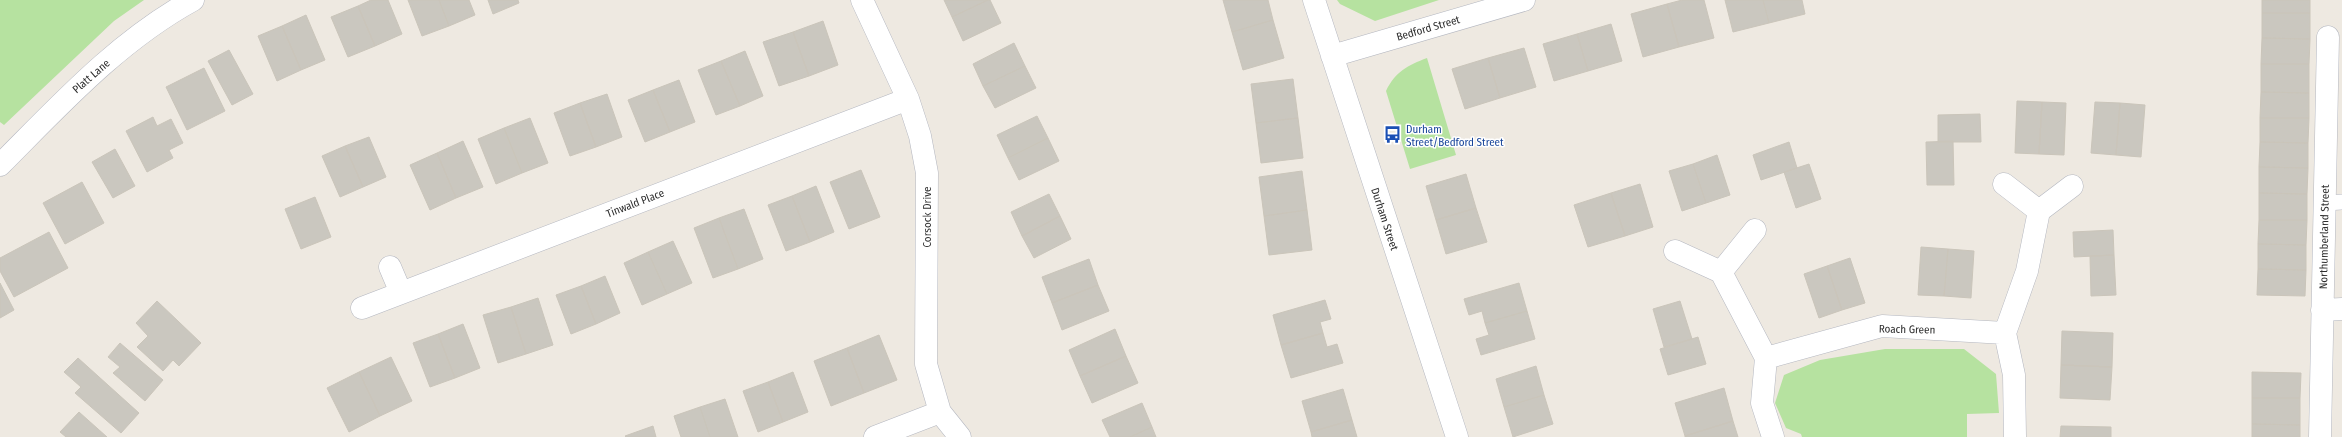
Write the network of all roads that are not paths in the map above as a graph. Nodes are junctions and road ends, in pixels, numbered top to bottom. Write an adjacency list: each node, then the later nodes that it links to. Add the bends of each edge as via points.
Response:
1 (193, 0): 9 (street, Platt Lane, via 170,13 90,74)
2 (862, 0): 8 (street, Corsock Drive)
3 (1314, 0): 6 (street, Durham Street)
4 (1524, 0): 6 (street, Bedford Street)
5 (2328, 37): 7 (street, Northumberland Street)
6 (1332, 56): 26 (street, Durham Street)
7 (2334, 86): 12 (street, Northumberland Street)
8 (908, 99): 18 (street, Tinwald Place); 23 (street, Corsock Drive, via 927,173 926,364)
9 (0, 165)
10 (2004, 184): 13 (street)
11 (2072, 186): 13 (street)
12 (2333, 202): 20 (street, Northumberland Street)
13 (2040, 211): 21 (street, via 2027,272)
14 (1755, 230): 17 (street)
15 (1675, 250): 17 (street)
16 (390, 267): 18 (street)
17 (1721, 272): 22 (street)
18 (401, 293): 19 (street, Tinwald Place)
19 (362, 308)
20 (2332, 310): 29 (street, Northumberland Street)
21 (2005, 333): 22 (street, Roach Green, via 1882,326); 28 (street, via 2014,375)
22 (1766, 358): 27 (street, via 1762,403)
23 (940, 412): 24 (street); 25 (street, Corsock Drive)
24 (875, 437)
25 (960, 437)
26 (1457, 437)
27 (1773, 437)
28 (2015, 437)
29 (2320, 437)

